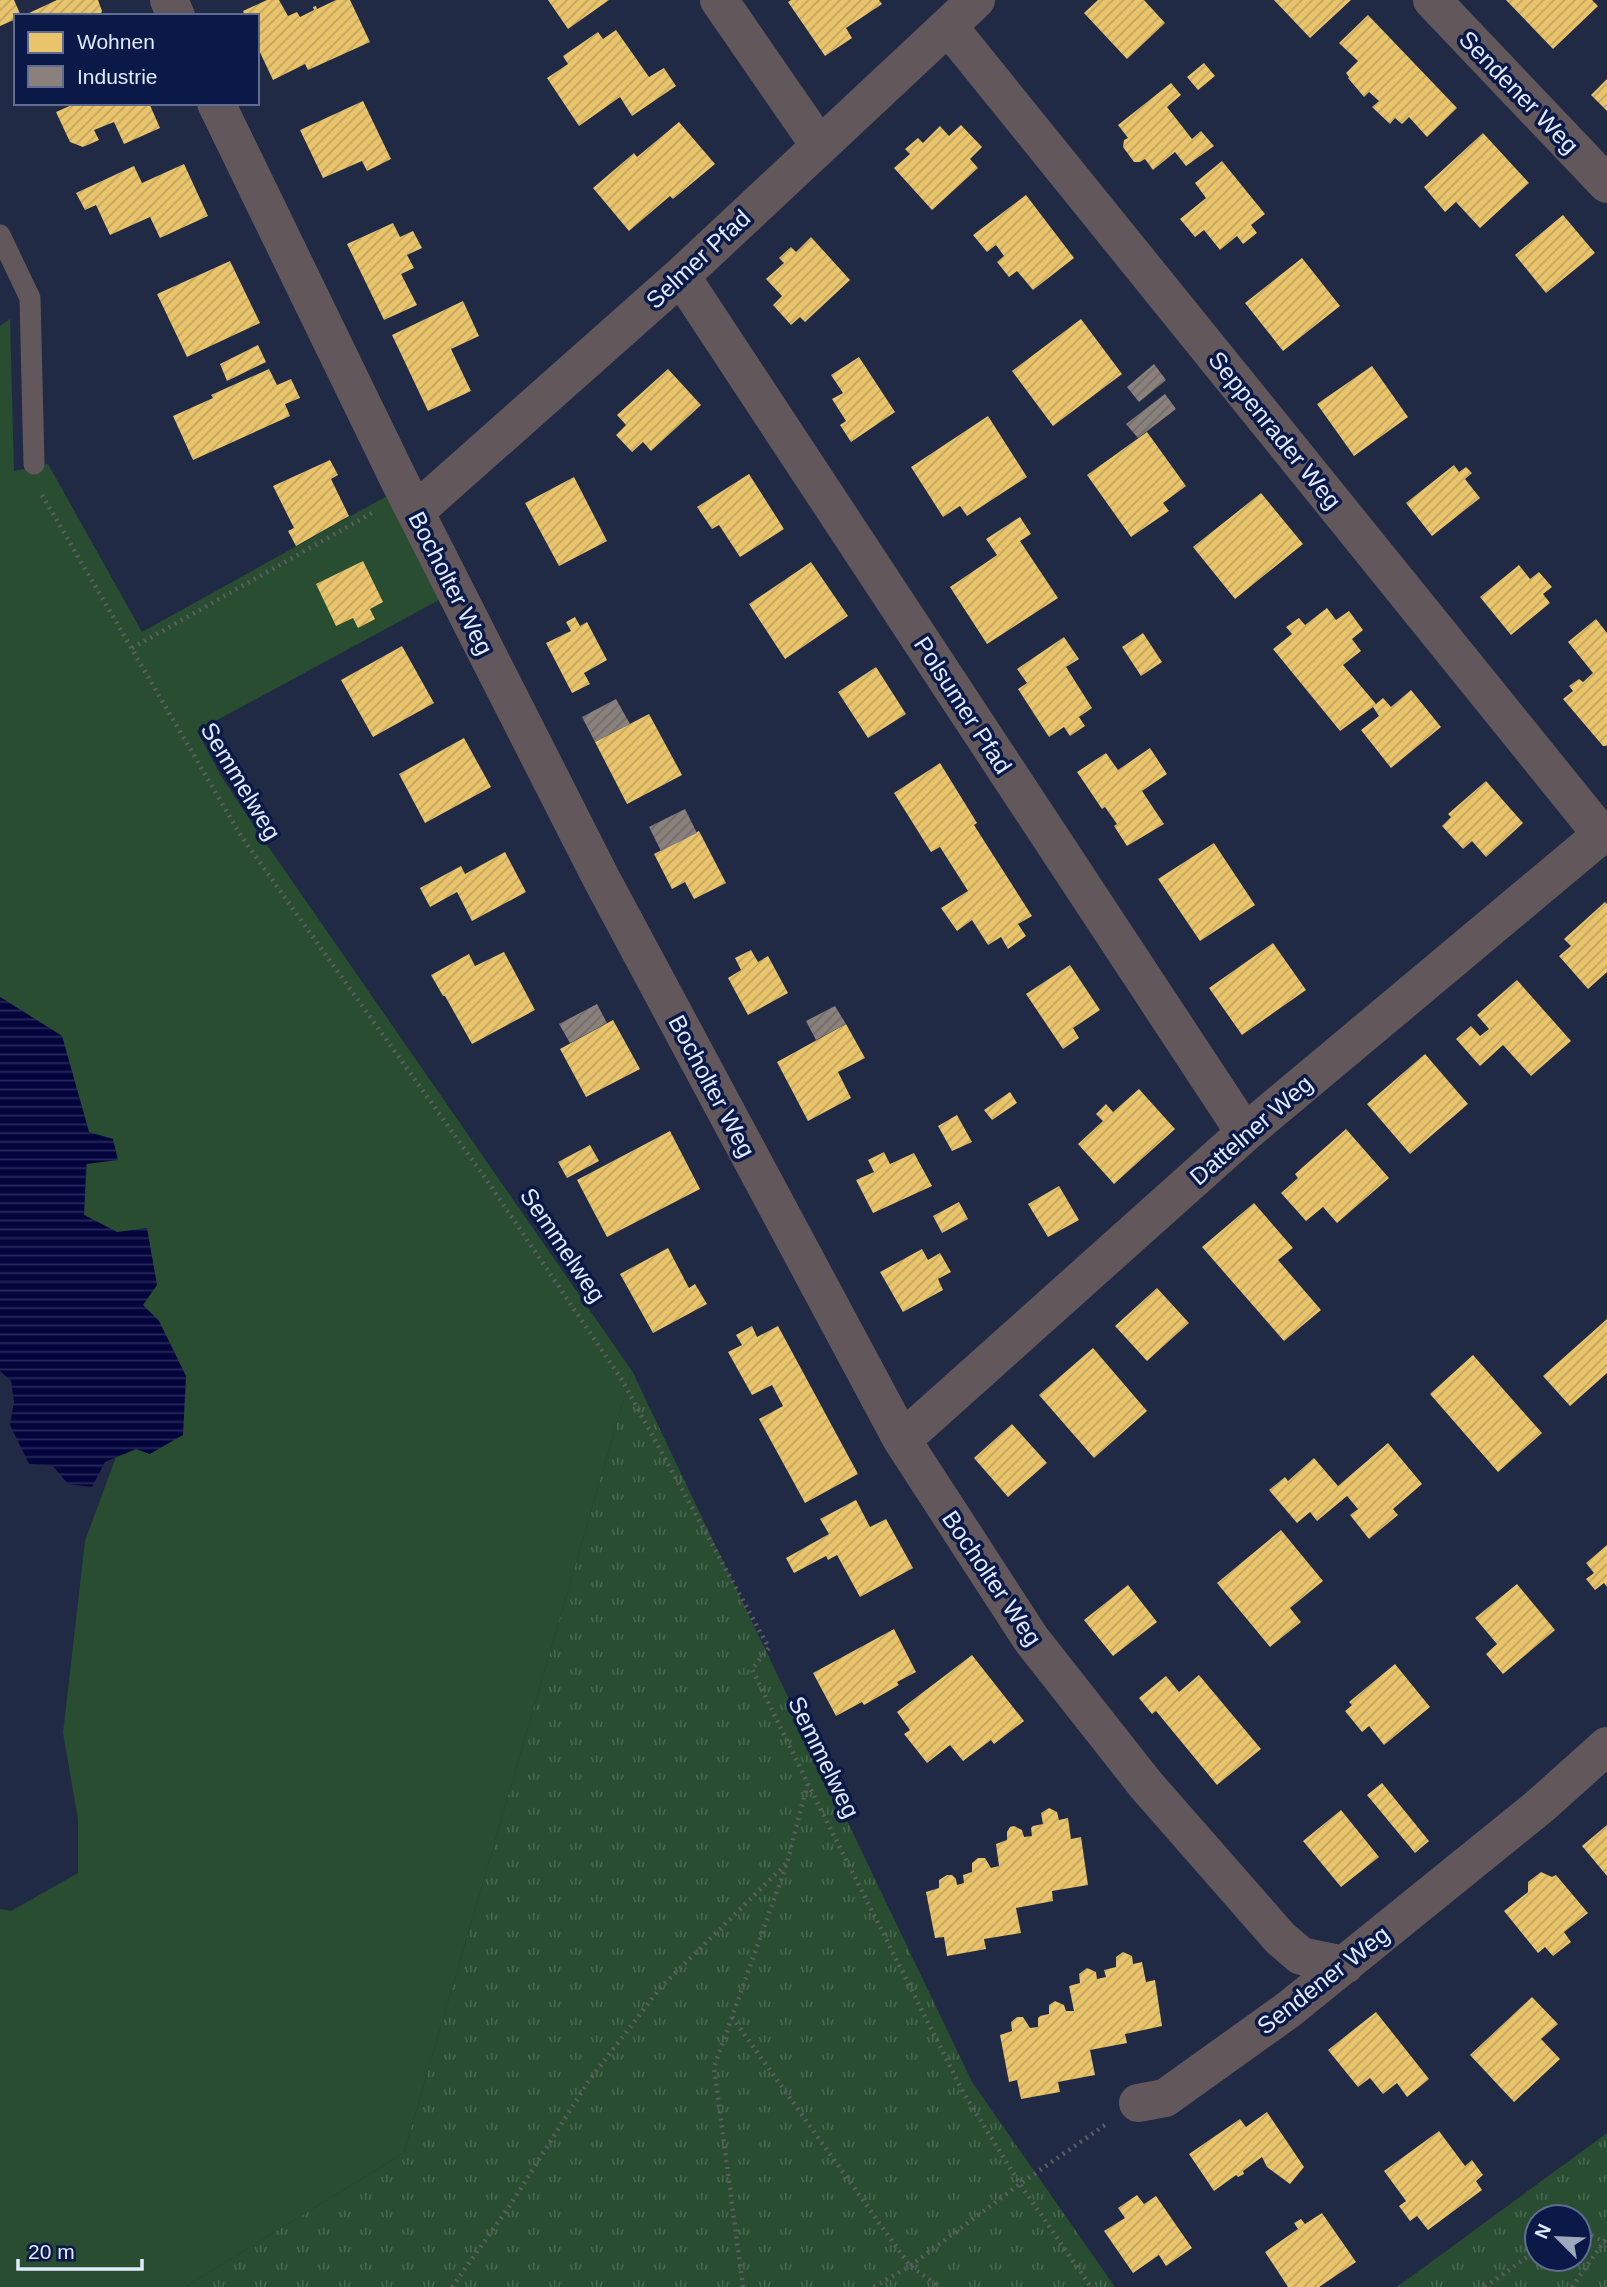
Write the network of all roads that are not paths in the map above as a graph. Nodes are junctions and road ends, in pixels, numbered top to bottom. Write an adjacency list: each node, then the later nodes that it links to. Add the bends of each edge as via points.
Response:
1 (719, 0): 6 (street)
2 (976, 0): 4 (street, Selmer Pfad)
3 (1432, 0): 7 (street, Sendener Weg)
4 (948, 26): 6 (street, Selmer Pfad); 12 (street, Seppenrader Weg)
5 (217, 105): 11 (street, Bocholter Weg)
6 (819, 145): 9 (street, Selmer Pfad)
7 (1607, 184)
8 (0, 235): 10 (lane, via 30,298)
9 (681, 276): 11 (street, Selmer Pfad); 13 (street, Polsumer Pfad)
10 (34, 464)
11 (415, 512): 14 (street, Bocholter Weg, via 601,877)
12 (1604, 832): 13 (street, Dattelner Weg)
13 (1245, 1133): 14 (street, Dattelner Weg)
14 (902, 1440): 16 (street, Bocholter Weg, via 1031,1639 1146,1785 1280,1938 1301,1956)
15 (1607, 1746): 16 (street, Sendener Weg)
16 (1345, 1965): 17 (street, Sendener Weg, via 1165,2098)
17 (1138, 2103)

